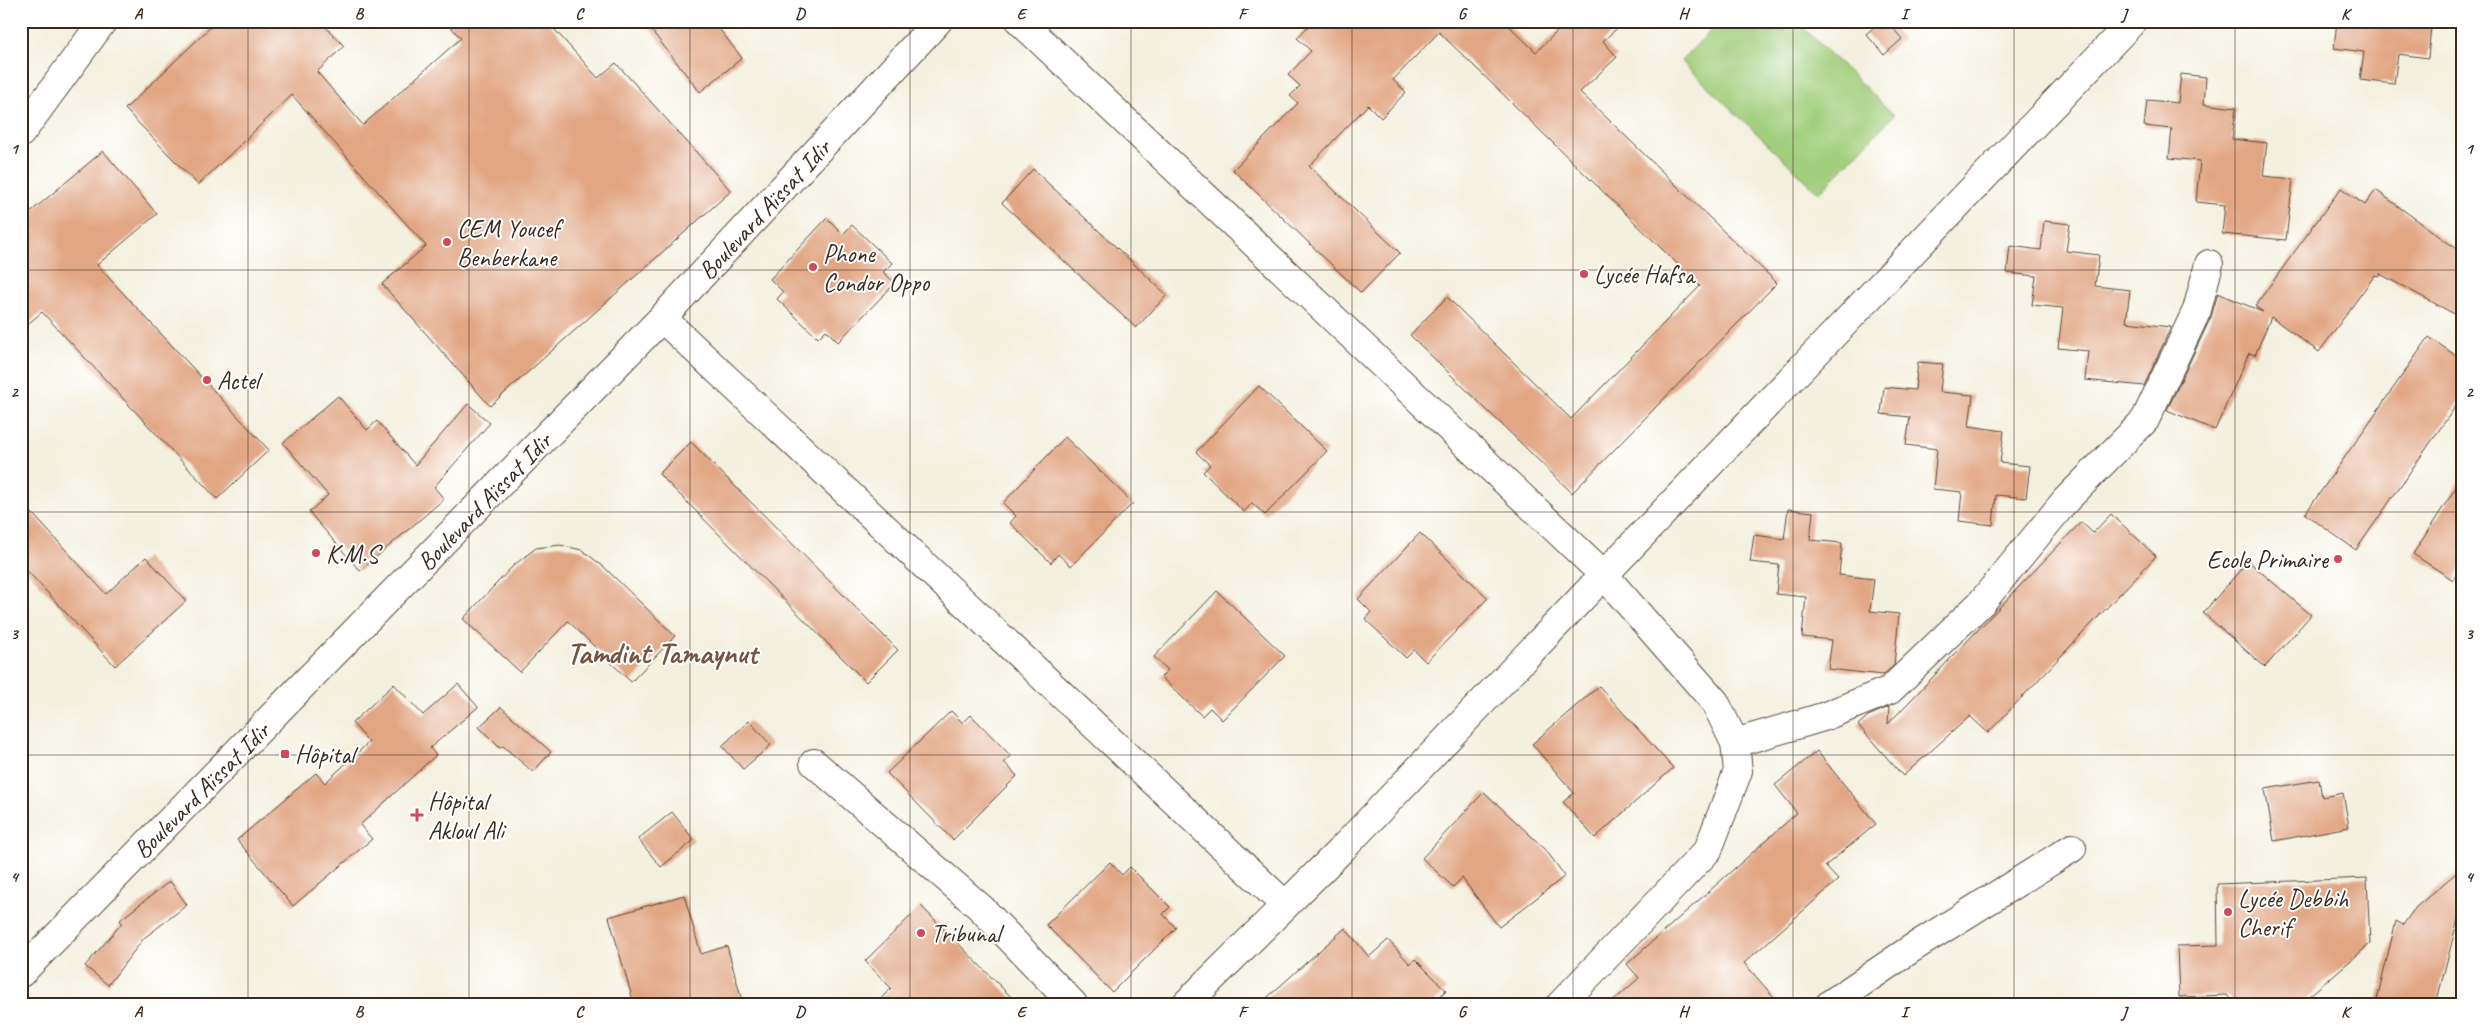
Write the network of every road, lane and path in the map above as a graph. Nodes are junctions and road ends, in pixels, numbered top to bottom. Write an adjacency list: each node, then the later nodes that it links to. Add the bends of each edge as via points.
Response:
1 (103, 21): 5 (street)
2 (938, 21): 7 (street, Boulevard Aïssat Idir)
3 (1020, 21): 8 (street)
4 (2133, 21): 8 (street)
5 (21, 133)
6 (2209, 264): 9 (street, via 2197,310 2144,420 2066,500 1981,603 1890,690 1823,717)
7 (662, 318): 12 (street); 13 (street, Boulevard Aïssat Idir)
8 (1603, 574): 9 (street, via 1715,702); 12 (street, via 1342,849)
9 (1734, 743): 16 (street, via 1738,771 1708,850)
10 (814, 763): 14 (street, via 981,908)
11 (2072, 848): 17 (street)
12 (1284, 905): 15 (street)
13 (23, 969)
14 (1073, 1004)
15 (1186, 1004)
16 (1561, 1004)
17 (1830, 1004)

